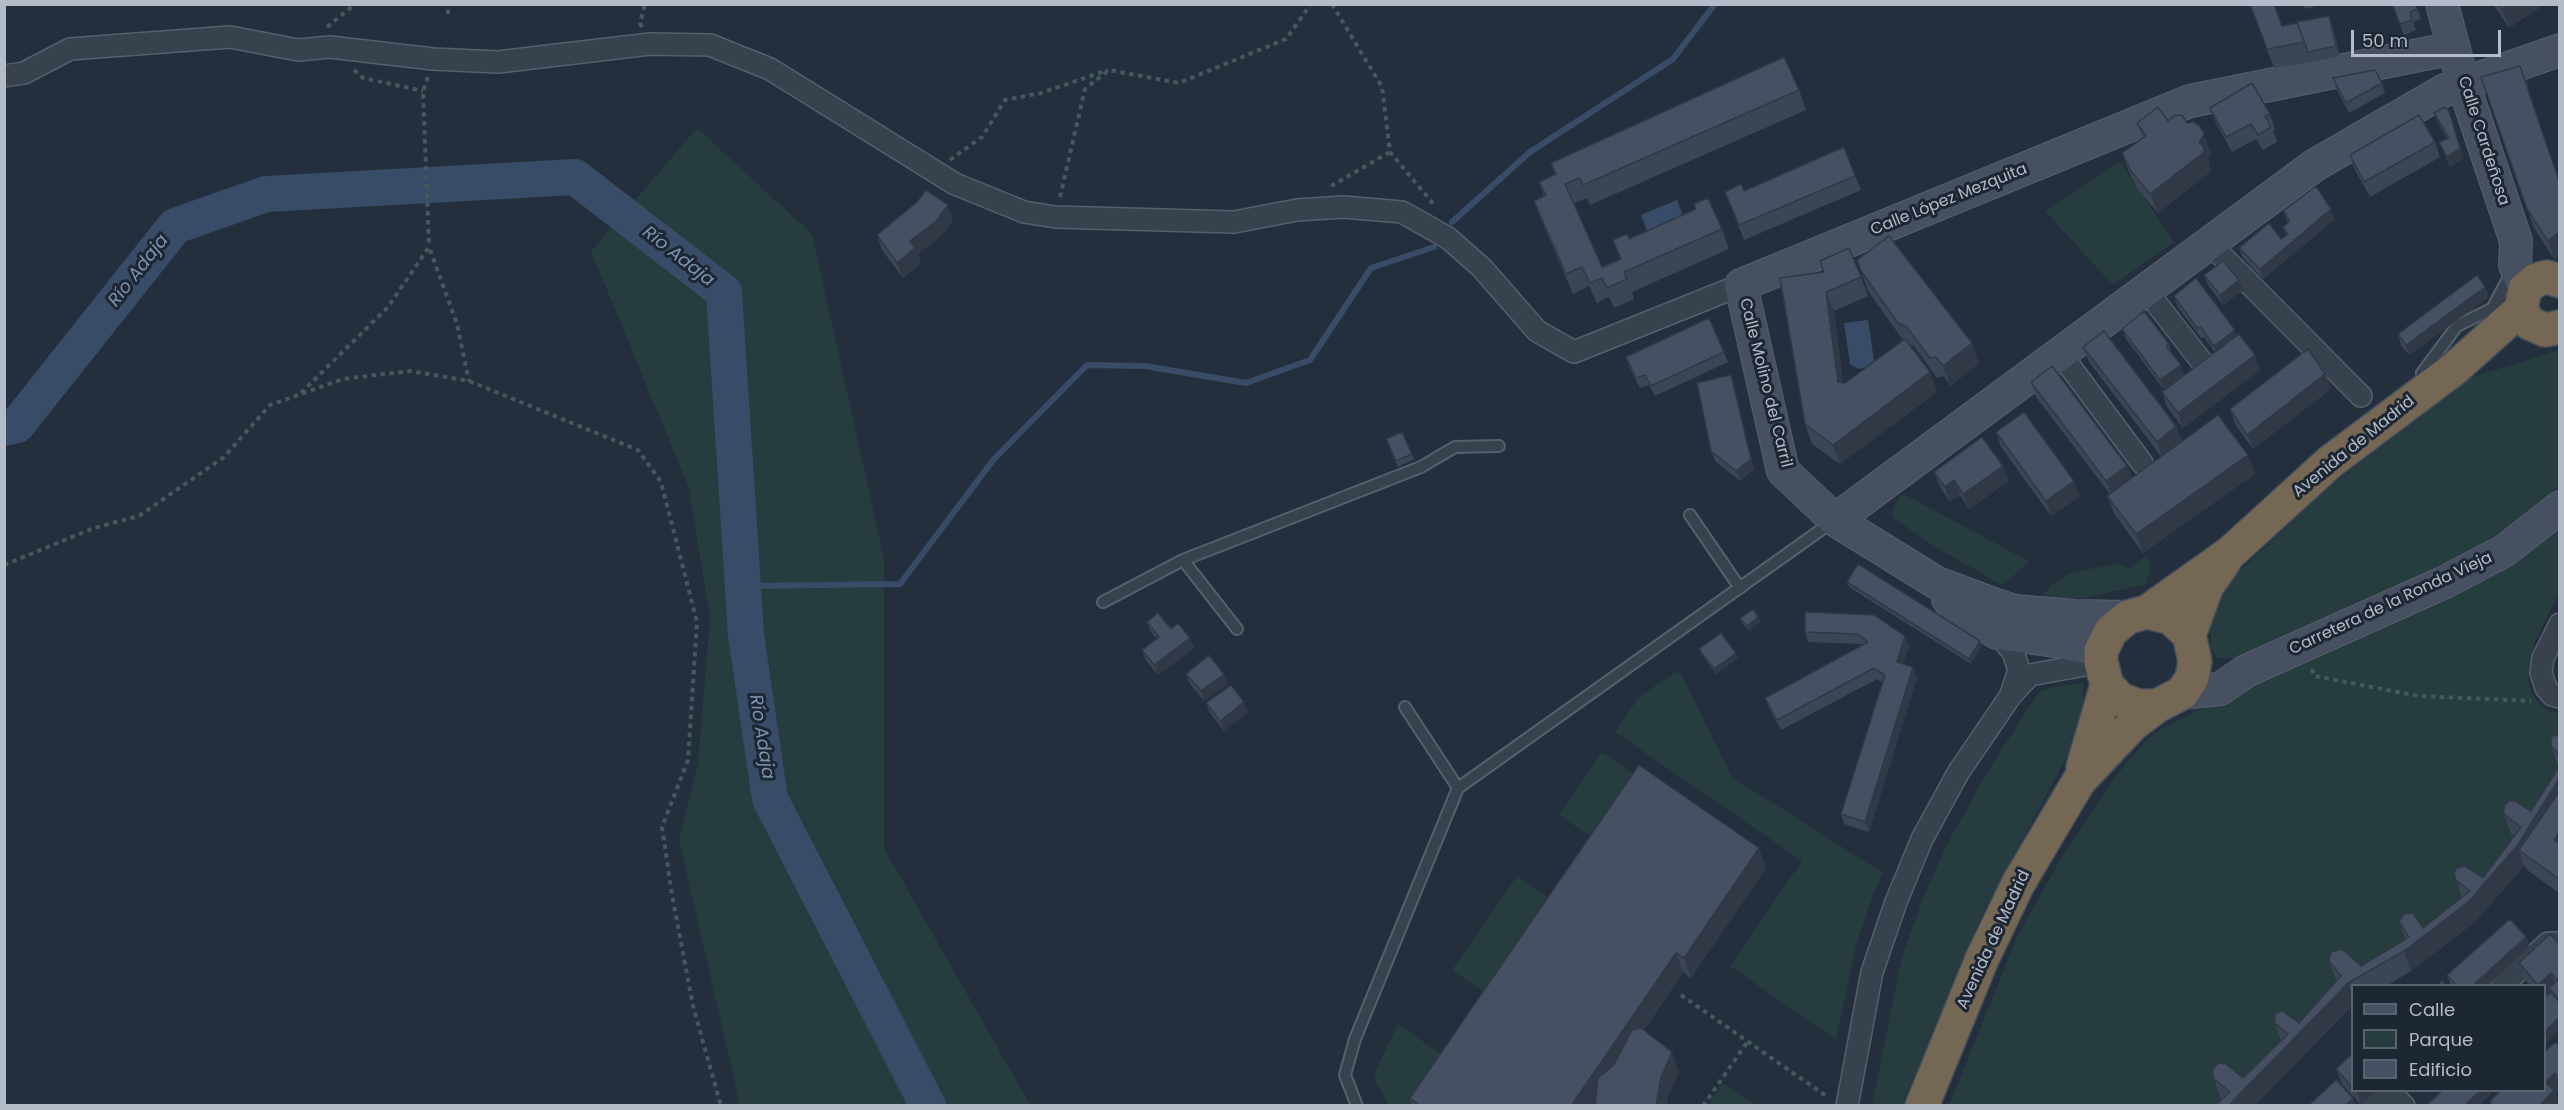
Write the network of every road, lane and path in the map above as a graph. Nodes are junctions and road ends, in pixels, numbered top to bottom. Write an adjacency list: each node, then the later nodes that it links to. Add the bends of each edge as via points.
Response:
1 (448, 4): 5 (path)
2 (1311, 4): 9 (path, via 1286,39 1179,83)
3 (1332, 4): 12 (path, via 1382,87)
4 (2442, 4): 7 (street, Calle Cardeñosa)
5 (448, 14)
6 (330, 47): 10 (street, via 298,50 230,37 127,43 70,49 24,73); 13 (street, via 498,62 650,44 710,45 770,69); 18 (path, via 363,78 423,91)
7 (2454, 48): 11 (street, Calle Cardeñosa); 19 (street, Calle López Mezquita, via 2190,101)
8 (2559, 50): 11 (street)
9 (1109, 69): 13 (path, via 1041,93 1005,100 982,137); 15 (path, via 1085,89)
10 (4, 76)
11 (2463, 83): 17 (street, via 2314,165); 21 (street, Calle Cardeñosa)
12 (1390, 152): 14 (path); 16 (path, via 1439,210)
13 (937, 172): 15 (street, via 955,184 1024,212)
14 (1297, 210): 15 (street, via 1234,222); 16 (street, via 1343,207 1402,212)
15 (1055, 217)
16 (1448, 238): 19 (street, Calle López Mezquita, via 1482,268 1537,331 1574,352)
17 (2209, 243): 20 (street); 26 (street)
18 (429, 247): 24 (path, via 457,324); 25 (path, via 388,307)
19 (1741, 285): 31 (street, Calle Molino del Carril, via 1783,471)
20 (2146, 290): 22 (street); 23 (street)
21 (2535, 290): 32 (highway, Avenida de Madrid, via 2443,377 2330,462)
22 (2060, 353): 28 (street); 31 (street)
23 (2202, 362)
24 (469, 381): 25 (path, via 410,371 343,378); 60 (path, via 638,450 661,482 697,622 688,760 662,827 693,1006)
25 (299, 394): 34 (path, via 270,405 224,457 139,516 94,528)
26 (2361, 396)
27 (1499, 446): 33 (lane, via 1455,447 1421,467)
28 (2142, 463)
29 (2559, 507): 45 (street, Carretera de la Ronda Vieja, via 2504,551 2445,582)
30 (1690, 515): 36 (lane)
31 (1834, 520): 35 (street, Calle Molino del Carril); 36 (lane)
32 (2230, 553): 38 (highway, Avenida de Madrid); 42 (highway, Avenida de Madrid, via 2207,586)
33 (1182, 560): 37 (lane); 40 (lane)
34 (4, 565)
35 (1937, 583): 38 (street, Calle Molino del Carril, via 2014,611 2074,616); 41 (street, Calle Molino del Carril, via 1954,607)
36 (1740, 588): 52 (lane)
37 (1103, 602)
38 (2137, 615): 42 (highway, via 2171,618); 44 (highway, via 2111,631)
39 (2559, 624): 47 (street, via 2543,658 2541,673 2546,688)
40 (1237, 628)
41 (1997, 633): 44 (street, Calle Molino del Carril, via 2062,642); 46 (street, via 2013,652 2019,670)
42 (2192, 648): 45 (street); 48 (highway, via 2192,678)
43 (2308, 660): 49 (path, via 2314,676 2419,696)
44 (2103, 666): 46 (street, via 2030,675); 48 (highway, via 2120,699 2138,706); 51 (highway, Avenida de Madrid, via 2097,726)
45 (2246, 671): 48 (street, Carretera de la Ronda Vieja, via 2220,689)
46 (2011, 695): 59 (street, via 1958,773 1922,839 1872,972)
47 (2559, 697)
48 (2169, 700): 51 (highway, Avenida de Madrid, via 2117,739)
49 (2537, 701)
50 (1405, 707): 52 (lane)
51 (2079, 780): 63 (highway, Avenida de Madrid, via 2018,884 1982,958)
52 (1458, 788): 61 (lane, via 1355,1039 1345,1075)
53 (2559, 943): 54 (street, via 2548,943)
54 (2504, 984)
55 (1681, 995): 56 (path)
56 (1748, 1041): 59 (path); 62 (path)
57 (2389, 1092): 64 (street)
58 (2391, 1092): 65 (street)
59 (1838, 1102)
60 (721, 1106)
61 (1357, 1106)
62 (1703, 1106)
63 (1922, 1106)
64 (2373, 1106)
65 (2404, 1106)

